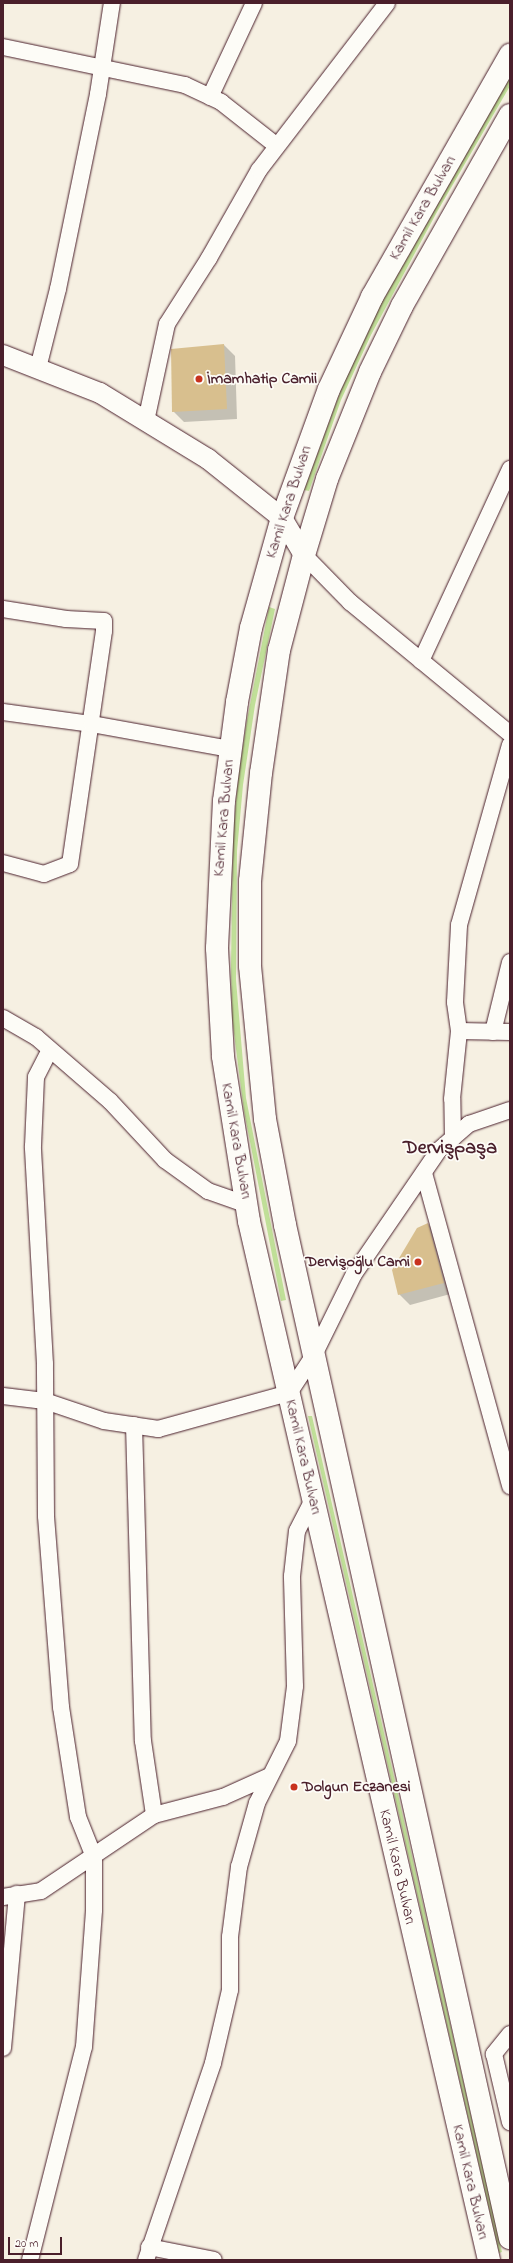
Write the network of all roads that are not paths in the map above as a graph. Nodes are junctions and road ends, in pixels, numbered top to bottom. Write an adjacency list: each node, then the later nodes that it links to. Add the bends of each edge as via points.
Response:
1 (112, 3): 6 (street)
2 (254, 3): 7 (street)
3 (387, 3): 9 (street)
4 (3, 48): 6 (street)
5 (510, 55): 14 (main road, Kamil Kara Bulvarı, via 372,297 329,389)
6 (102, 66): 7 (street, via 185,85); 11 (street, via 58,289)
7 (210, 97): 9 (street, via 221,102)
8 (510, 115): 15 (main road, Kamil Kara Bulvarı, via 402,306 370,372 330,472)
9 (277, 146): 12 (street, via 259,170 209,258 167,324)
10 (3, 355): 11 (street)
11 (38, 368): 12 (street, via 100,393)
12 (146, 421): 14 (street, via 208,459)
13 (510, 469): 17 (street)
14 (282, 518): 15 (street); 22 (main road, Kamil Kara Bulvarı, via 251,628)
15 (304, 555): 17 (street, via 350,602); 34 (main road, Kamil Kara Bulvarı, via 279,650 261,773 250,881 250,966 265,1119)
16 (3, 609): 19 (street, via 66,619 104,620)
17 (421, 661): 20 (street)
18 (3, 712): 19 (street)
19 (92, 724): 22 (street); 23 (street, via 70,864 44,874)
20 (510, 734)
21 (510, 745): 26 (street, via 459,926 455,1002)
22 (230, 749): 33 (main road, Kamil Kara Bulvarı, via 220,857 218,979 228,1095 240,1177)
23 (3, 863)
24 (510, 962): 27 (street)
25 (3, 1018): 29 (street, via 36,1037)
26 (458, 1031): 27 (street); 31 (street, via 452,1099)
27 (493, 1032): 28 (street)
28 (510, 1032)
29 (50, 1050): 33 (street, via 110,1101 165,1160 208,1191); 37 (street, via 36,1077 33,1146)
30 (510, 1110): 31 (street, via 469,1124)
31 (452, 1138): 32 (street, via 439,1150)
32 (424, 1173): 34 (street, via 354,1274); 39 (street)
33 (248, 1205): 35 (main road, Kamil Kara Bulvarı, via 249,1221)
34 (314, 1356): 35 (street); 48 (main road, Kamil Kara Bulvarı)
35 (289, 1393): 38 (street, via 158,1429); 40 (main road, Kamil Kara Bulvarı)
36 (3, 1396): 37 (street)
37 (45, 1401): 38 (street, via 104,1421); 43 (street, via 46,1516 61,1706 78,1817)
38 (134, 1425): 42 (street, via 142,1741)
39 (510, 1486)
40 (313, 1500): 41 (street, via 297,1531 292,1576 295,1686 288,1741); 52 (main road, Kamil Kara Bulvarı)
41 (270, 1776): 42 (street, via 223,1797); 49 (street, via 257,1803 239,1867 230,1937 230,1990 213,2063)
42 (154, 1815): 43 (street)
43 (94, 1857): 44 (street, via 41,1891); 50 (street, via 94,1910 84,2047)
44 (10, 1896): 46 (street)
45 (510, 2034): 47 (street, via 494,2054)
46 (3, 2048)
47 (510, 2122)
48 (510, 2238)
49 (148, 2254): 51 (street)
50 (30, 2260)
51 (214, 2260)
52 (489, 2260)

